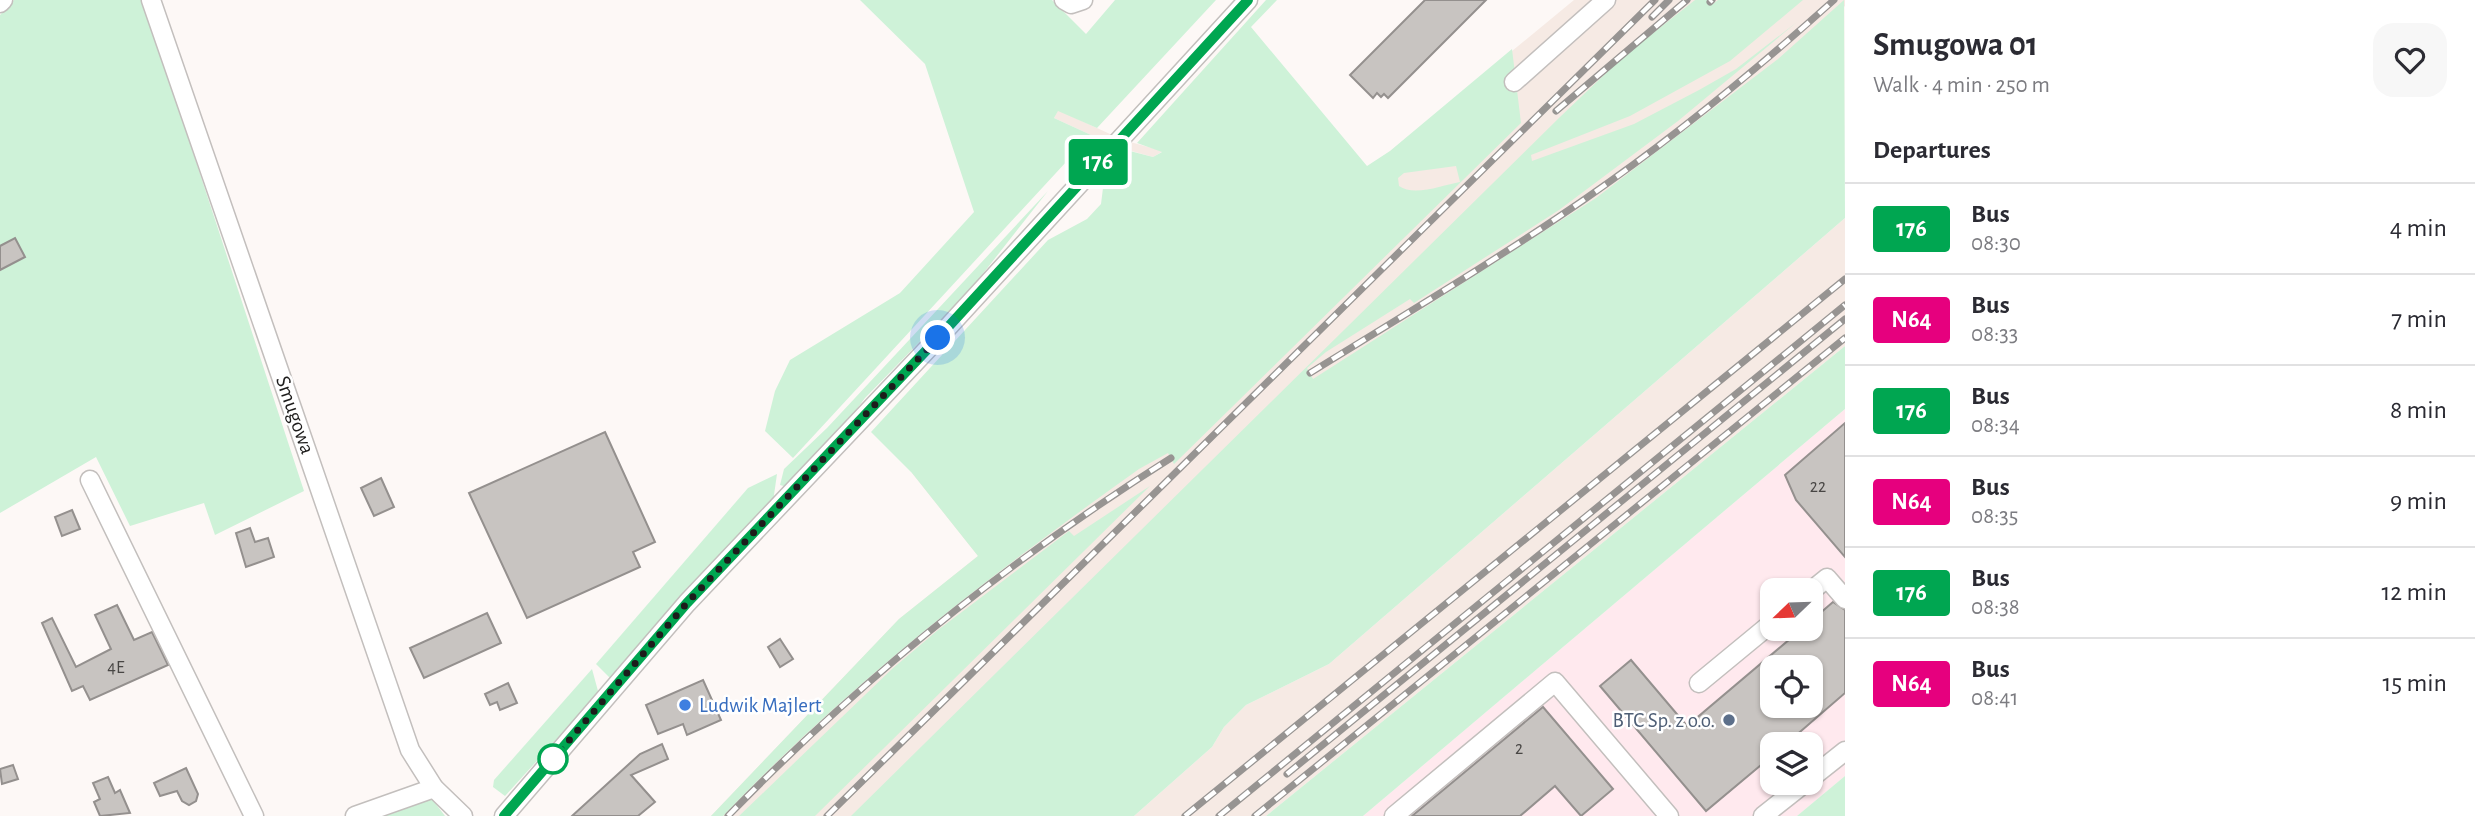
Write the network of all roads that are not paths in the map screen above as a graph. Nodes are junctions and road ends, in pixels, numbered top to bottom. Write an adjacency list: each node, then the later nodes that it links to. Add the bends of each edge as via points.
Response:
1 (151, 0): 14 (street, Smugowa, via 410,750)
2 (1064, 0): 3 (street, via 1071,4)
3 (1083, 0)
4 (1248, 0): 20 (street, via 687,603)
5 (1606, 0): 6 (street)
6 (1514, 82)
7 (90, 480): 17 (street)
8 (1824, 580): 9 (street, via 1827,578)
9 (1845, 599)
10 (1760, 633): 11 (street)
11 (1699, 683)
12 (1845, 751): 13 (street)
13 (1823, 768)
14 (434, 788): 18 (street); 19 (street, Smugowa)
15 (1790, 795): 22 (street)
16 (1661, 813): 21 (street, via 1555,682)
17 (254, 816)
18 (355, 816)
19 (463, 816)
20 (504, 816)
21 (1394, 816)
22 (1763, 816)

